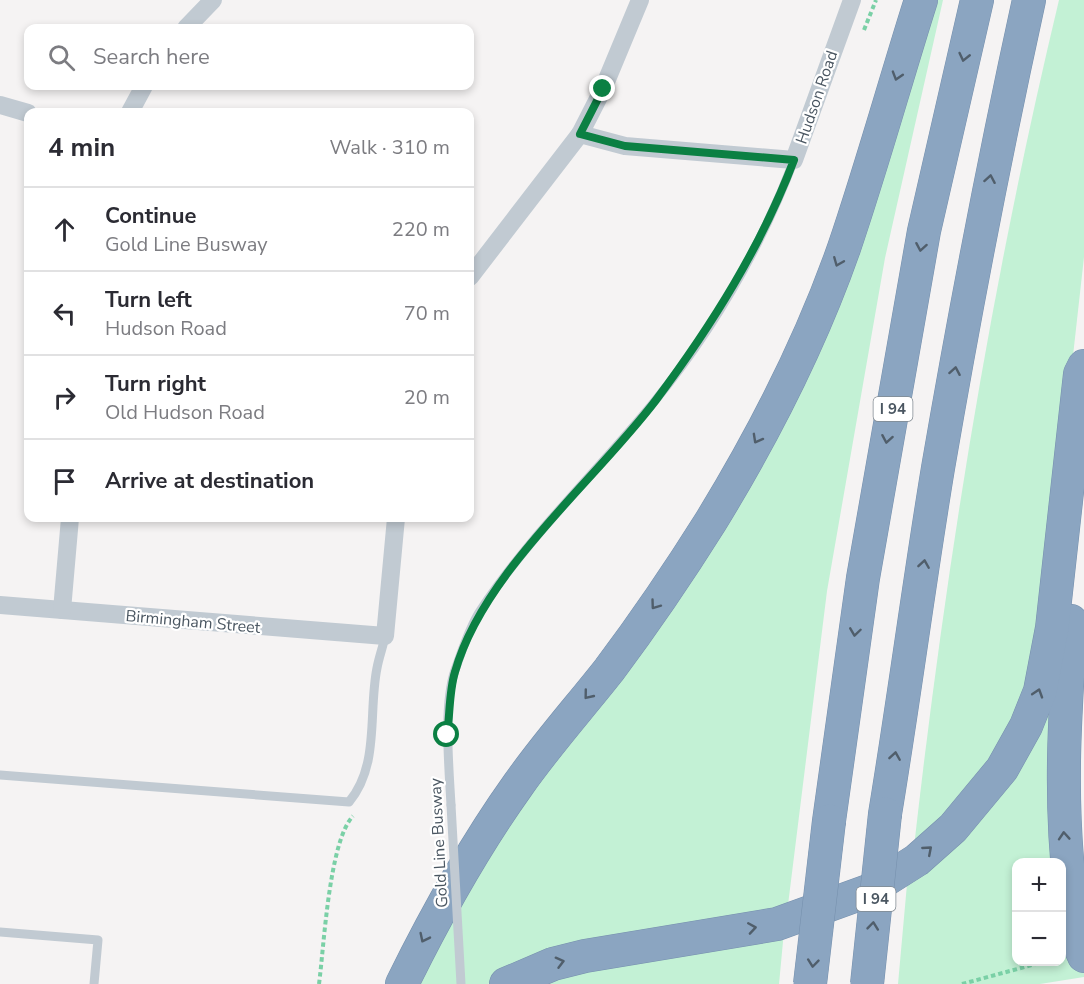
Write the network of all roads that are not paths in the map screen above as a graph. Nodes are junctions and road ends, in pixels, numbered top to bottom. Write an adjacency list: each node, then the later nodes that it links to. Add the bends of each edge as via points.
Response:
1 (213, 0): 7 (street)
2 (640, 0): 12 (street)
3 (852, 0): 13 (street, Hudson Road)
4 (921, 0): 26 (highway, one-way to 26, via 844,249 807,338 760,434 666,591 519,783 476,847 432,922)
5 (977, 0): 29 (highway, I 94, one-way to 29, bridge, via 922,243 863,578)
6 (1029, 0): 30 (highway, I 94, one-way to 6, bridge, via 885,814 938,470 992,166)
7 (190, 24)
8 (142, 90): 10 (street)
9 (0, 105): 11 (street)
10 (132, 108)
11 (24, 112)
12 (580, 134): 13 (street, Hudson Road, via 625,146); 14 (street)
13 (794, 160): 27 (lane, Gold Line Busway, bridge, via 776,207 725,302 655,401 478,613 454,672 447,735)
14 (474, 272)
15 (1084, 366): 28 (highway, one-way to 15, via 553,964 585,956 777,924 868,891 917,860 953,828 1002,769 1040,690 1052,628 1080,374)
16 (1084, 446): 24 (highway, one-way to 16, via 1073,910 1064,836 1062,748)
17 (70, 522): 20 (street)
18 (396, 522): 21 (street)
19 (0, 605): 20 (street, Birmingham Street)
20 (62, 610): 21 (street, Birmingham Street)
21 (386, 636): 22 (lane, via 377,668 369,761 360,789 350,802)
22 (0, 775)
23 (0, 932): 25 (lane, via 98,940)
24 (1084, 956)
25 (94, 984)
26 (402, 984)
27 (461, 984)
28 (506, 984)
29 (810, 984)
30 (867, 984)

